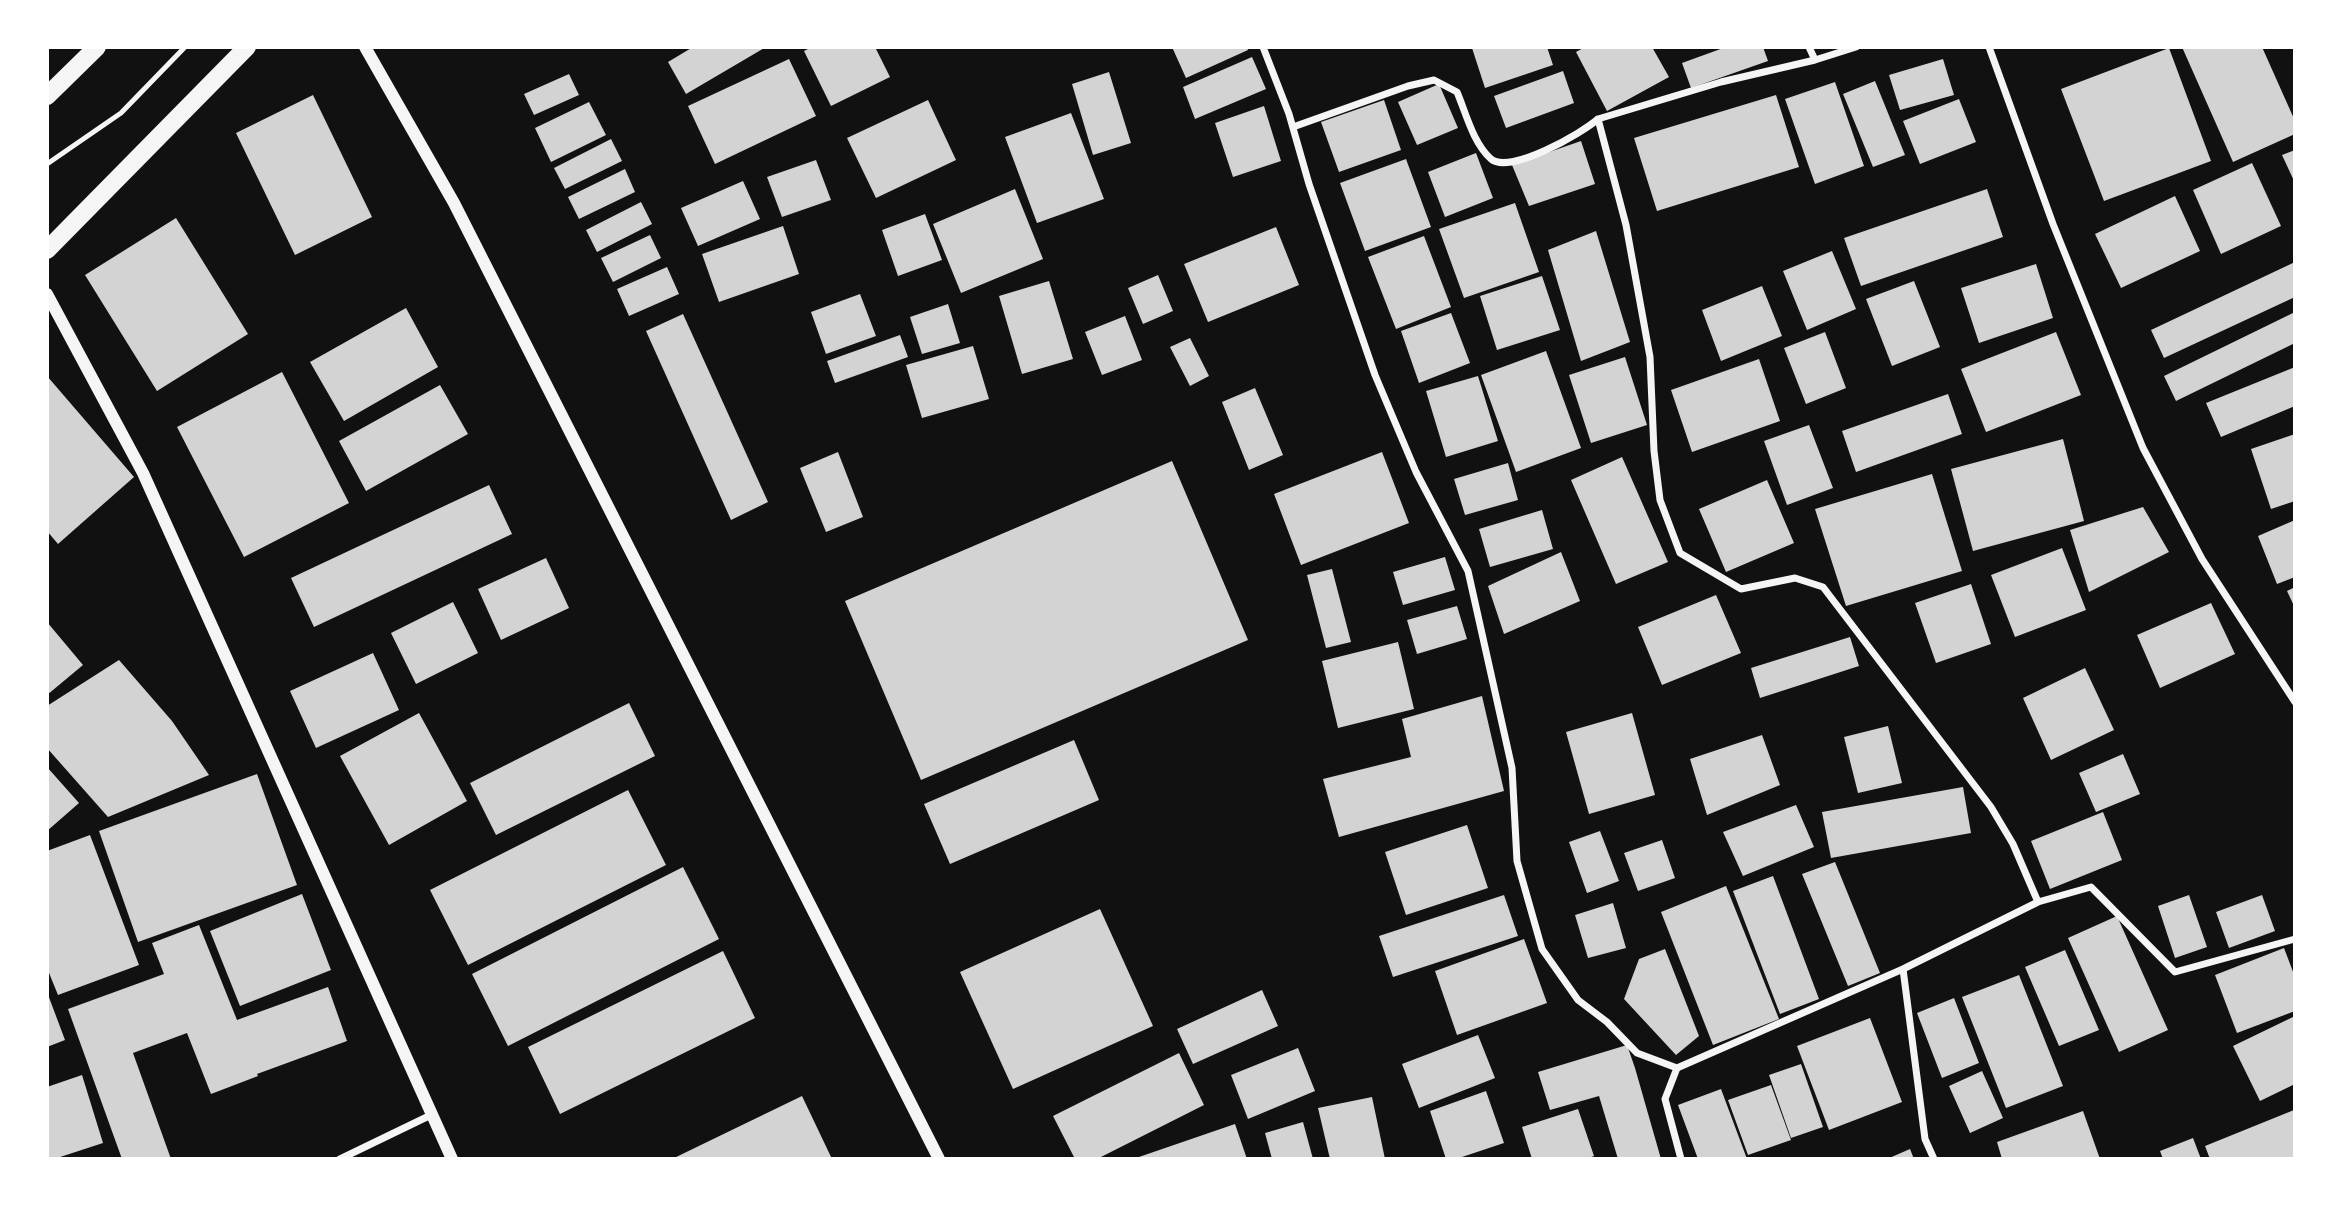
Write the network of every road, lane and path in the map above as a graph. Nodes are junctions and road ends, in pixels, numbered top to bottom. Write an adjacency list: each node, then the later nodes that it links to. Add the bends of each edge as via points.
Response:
1 (97, 47): 10 (main road)
2 (185, 47): 13 (lane, via 121,113)
3 (247, 47): 14 (main road)
4 (365, 47): 24 (street, via 454,204)
5 (1263, 47): 12 (street)
6 (1809, 47): 9 (street)
7 (1856, 47): 9 (street)
8 (1989, 47): 16 (street, via 2053,224 2143,448 2202,559)
9 (1815, 61): 11 (street, via 1721,82)
10 (47, 96)
11 (1598, 119): 12 (street, via 1560,144 1506,164 1492,161 1477,141 1457,92 1434,80); 17 (street, via 1626,225 1650,357 1660,500 1680,553 1741,589 1795,578 1823,587 1992,807)
12 (1293, 127): 20 (street, via 1375,374 1416,472 1468,571 1512,768 1517,861 1542,949 1578,1000 1637,1054)
13 (47, 164)
14 (47, 250)
15 (47, 293): 21 (street, via 144,473)
16 (2295, 702)
17 (2038, 902): 18 (street, via 2091,887 2175,972); 19 (street)
18 (2295, 939)
19 (1903, 969): 20 (street); 26 (street, via 1925,1139)
20 (1677, 1068): 25 (street, via 1665,1099)
21 (431, 1115): 22 (street); 23 (street)
22 (340, 1159)
23 (452, 1159)
24 (939, 1159)
25 (1681, 1159)
26 (1934, 1159)

